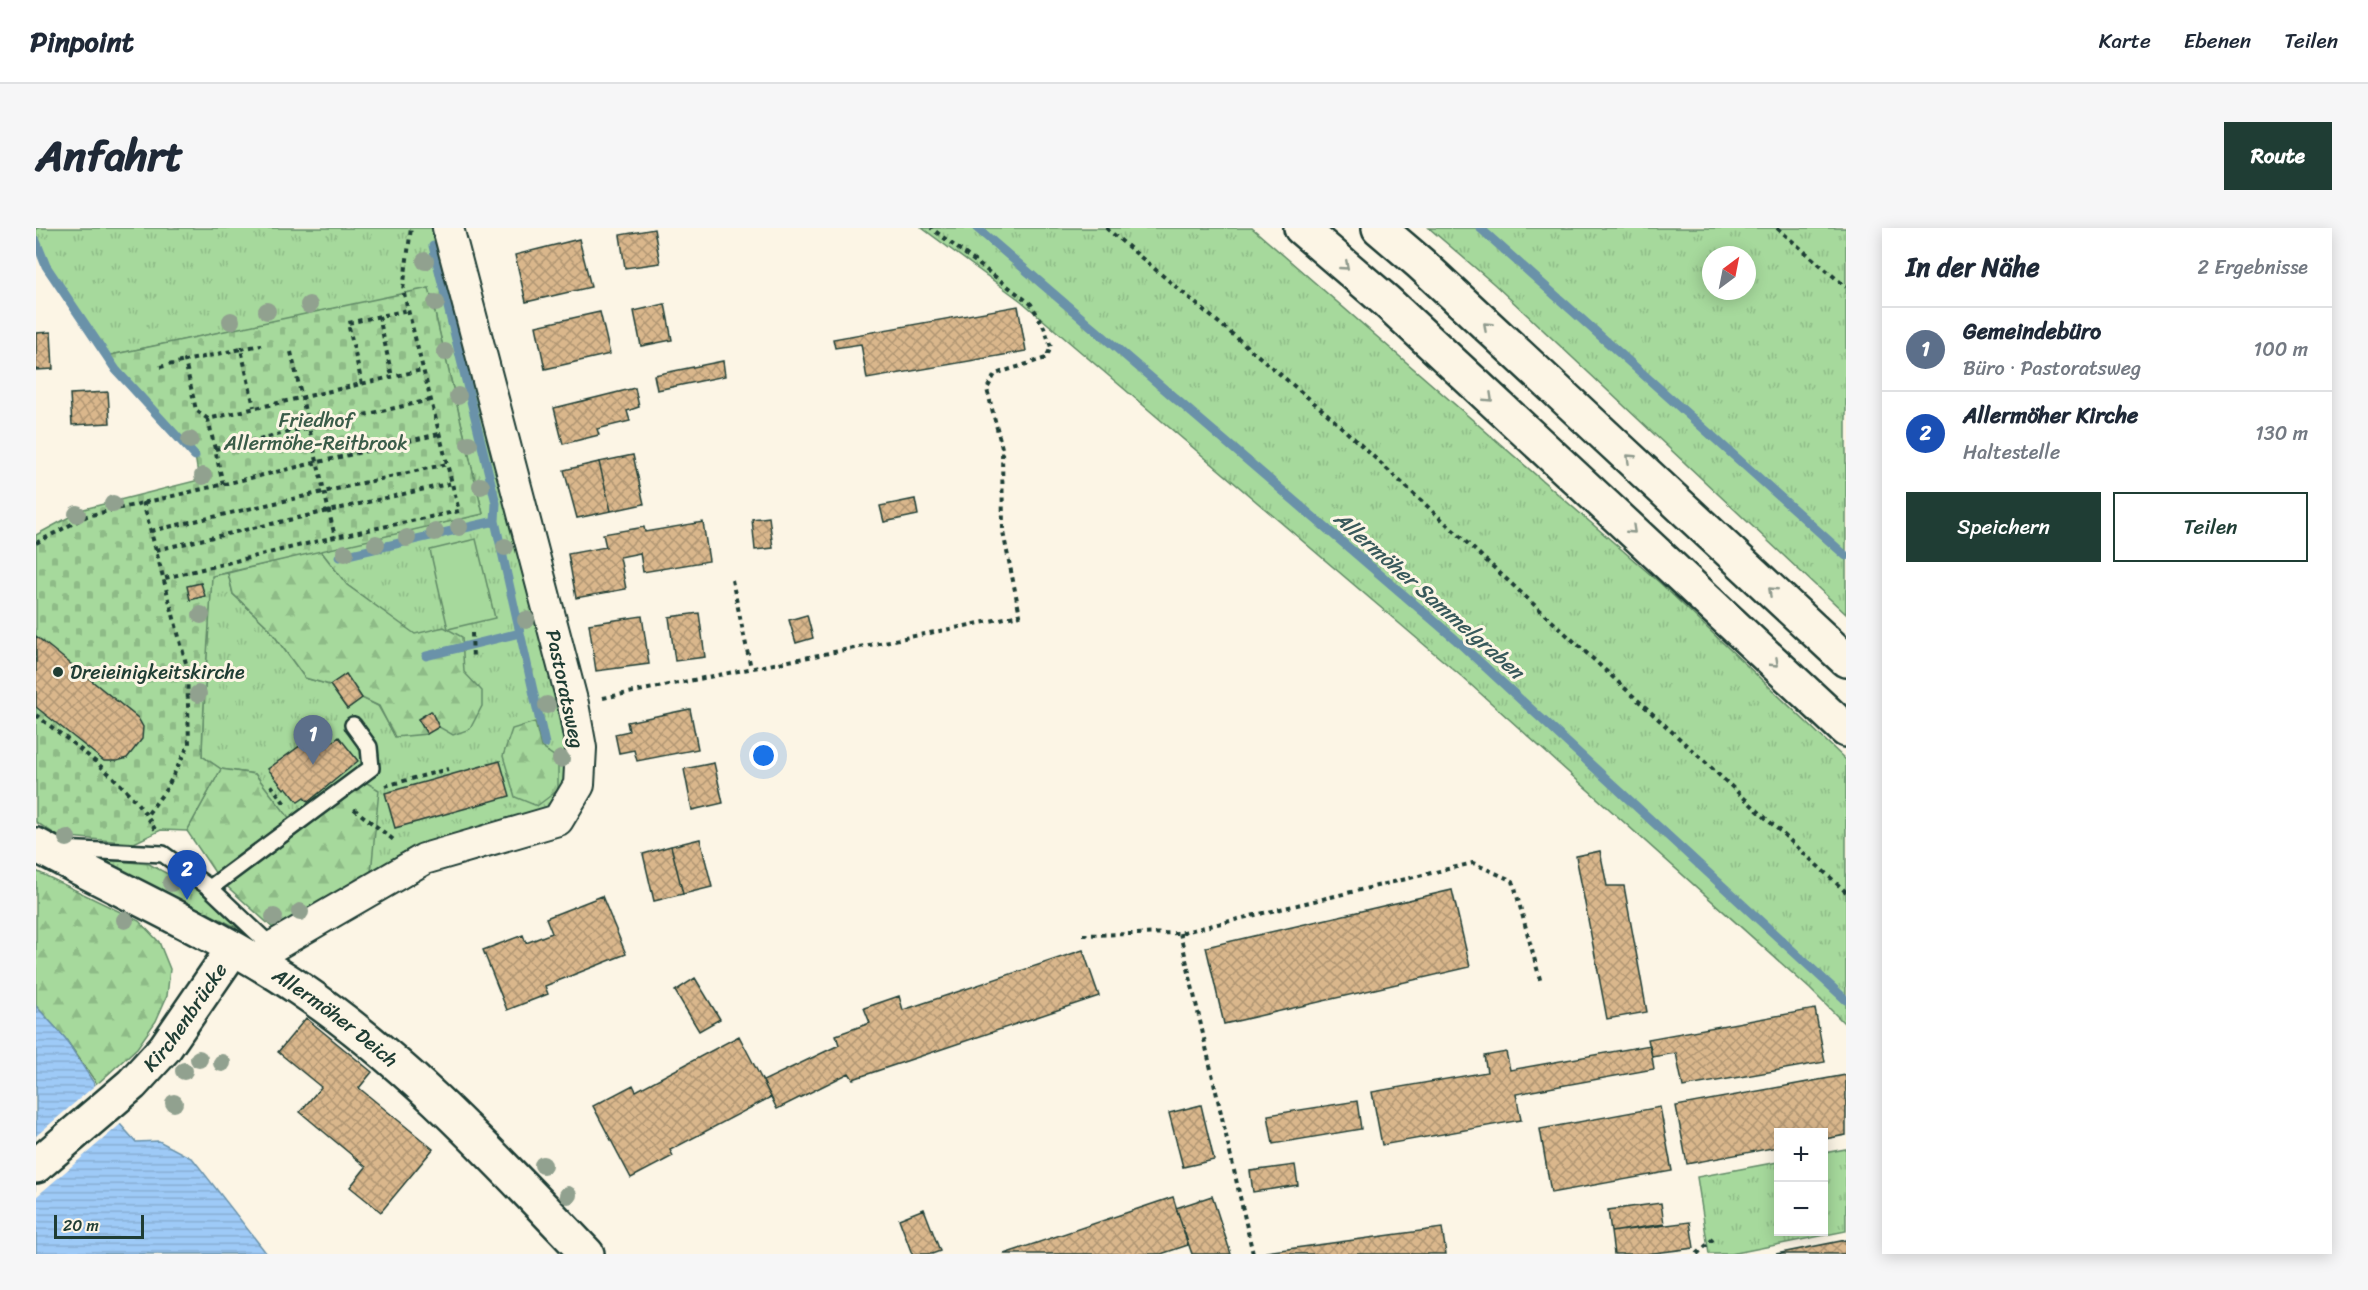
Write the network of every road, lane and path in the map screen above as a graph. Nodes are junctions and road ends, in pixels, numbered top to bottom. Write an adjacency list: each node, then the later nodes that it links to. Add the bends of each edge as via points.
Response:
1 (411, 228): 9 (path, via 403,290)
2 (448, 228): 43 (street, Pastoratsweg)
3 (931, 228): 42 (path, via 1032,304 1051,347 1046,358 995,374 987,389 1002,448 1003,532 1020,615)
4 (1106, 228): 55 (path, via 1325,412)
5 (1301, 228): 46 (main road, one-way to 46, via 1386,301)
6 (1379, 228): 41 (main road, one-way to 6)
7 (1777, 228): 8 (path)
8 (1846, 287)
9 (408, 310): 10 (path); 16 (path)
10 (379, 316): 17 (path); 18 (path, via 348,323)
11 (261, 345): 12 (path)
12 (241, 349): 14 (path); 21 (path)
13 (291, 352): 19 (path)
14 (185, 361): 15 (path); 22 (path, via 196,410)
15 (160, 366)
16 (422, 370): 17 (path); 20 (path)
17 (392, 377): 18 (path)
18 (362, 384): 19 (path)
19 (302, 398): 21 (path); 23 (path)
20 (430, 400): 23 (path); 24 (path)
21 (254, 407): 22 (path)
22 (208, 419): 25 (path)
23 (309, 428): 25 (path); 26 (path)
24 (439, 434): 26 (path); 27 (path)
25 (215, 449): 29 (path)
26 (318, 461): 29 (path); 30 (path)
27 (447, 464): 28 (path); 30 (path)
28 (452, 483): 32 (path); 34 (path, via 459,511)
29 (223, 484): 31 (path)
30 (325, 492): 32 (path); 33 (path)
31 (143, 502): 33 (path); 35 (path, via 87,516)
32 (329, 511): 34 (path); 36 (path)
33 (152, 531): 36 (path)
34 (335, 537): 37 (path)
35 (36, 543)
36 (156, 550): 37 (path)
37 (165, 578): 50 (path, via 187,667 189,744 167,788)
38 (732, 580): 42 (path)
39 (472, 633): 40 (path)
40 (473, 659)
41 (1846, 660)
42 (751, 668): 43 (path)
43 (573, 704): 53 (street, Pastoratsweg, via 580,748 579,785 558,820)
44 (36, 715): 50 (path, via 112,776)
45 (353, 725): 49 (lane, via 369,747 371,768)
46 (1846, 730)
47 (448, 769): 48 (path)
48 (384, 786)
49 (334, 795): 53 (path, via 395,841 416,836); 54 (lane)
50 (147, 815): 52 (path)
51 (38, 847): 52 (lane); 58 (main road, Allermöher Deich)
52 (163, 854): 54 (lane)
53 (424, 859): 58 (street, Pastoratsweg)
54 (210, 888): 58 (lane)
55 (1846, 892)
56 (1180, 933): 57 (path); 59 (path, via 1473,864 1513,881); 63 (path)
57 (1083, 934)
58 (254, 953): 60 (main road, Kirchenbrücke, via 132,1084); 62 (main road, Allermöher Deich, via 394,1061 498,1160)
59 (1541, 983)
60 (36, 1166)
61 (1713, 1239): 64 (path)
62 (586, 1254)
63 (1253, 1254)
64 (1696, 1254)

